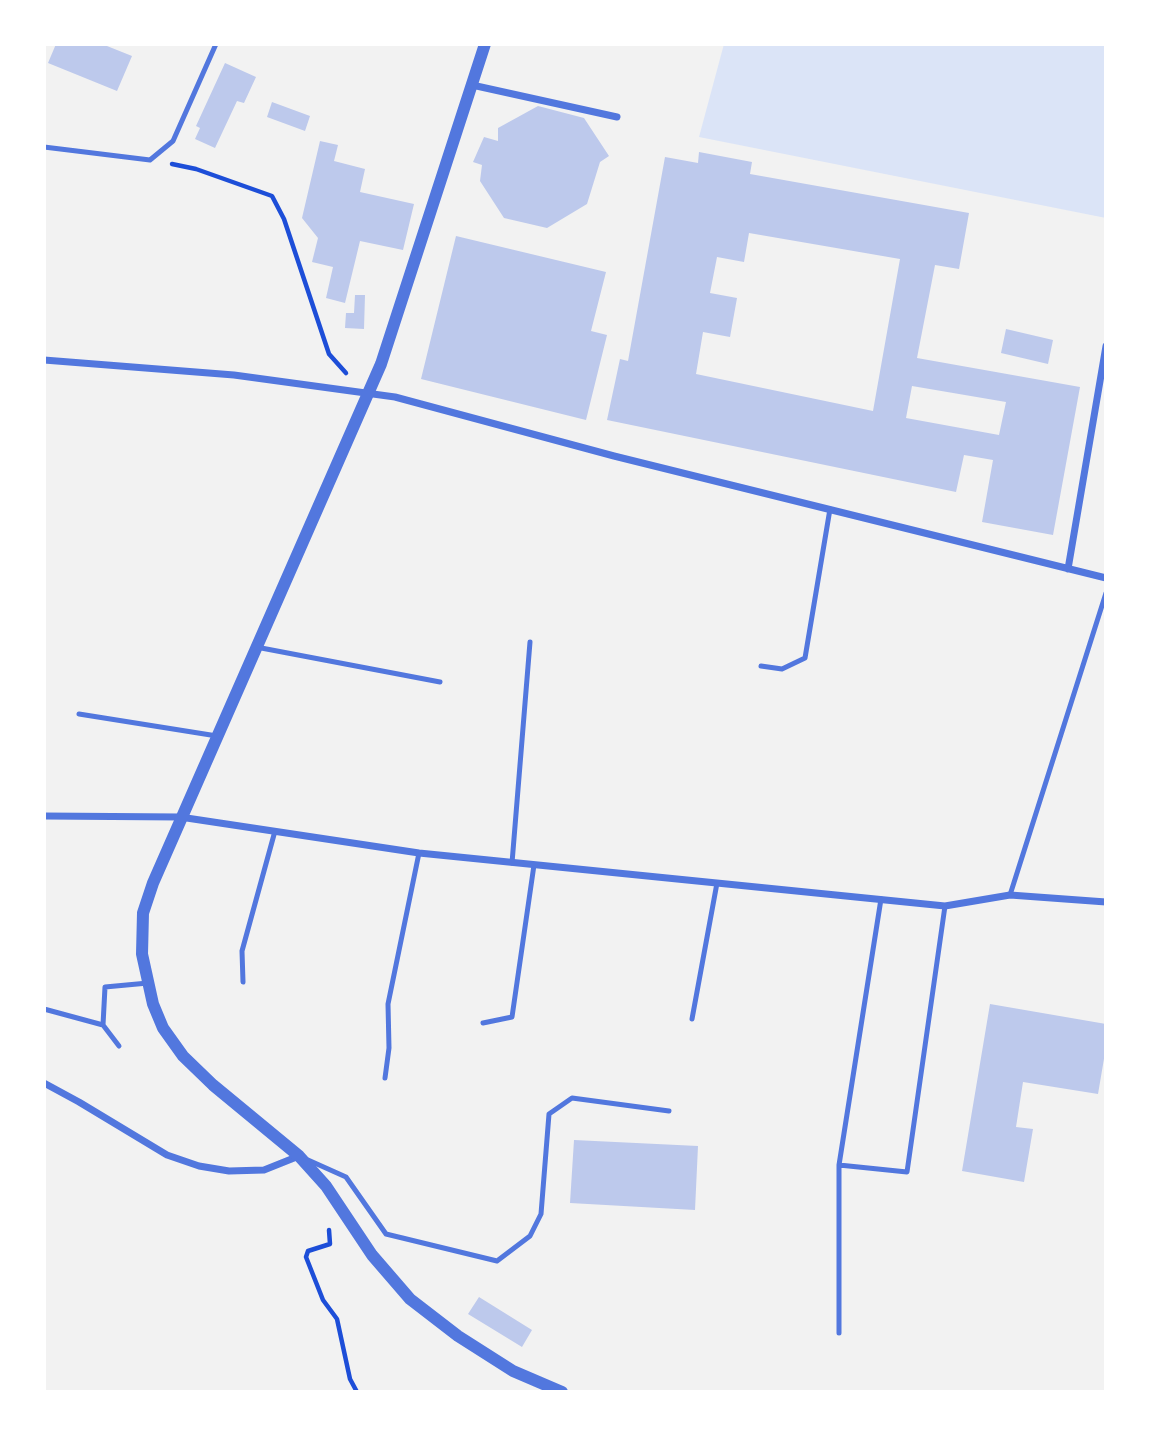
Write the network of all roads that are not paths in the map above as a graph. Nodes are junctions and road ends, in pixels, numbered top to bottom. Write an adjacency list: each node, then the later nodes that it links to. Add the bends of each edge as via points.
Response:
1 (216, 44): 5 (lane, via 173,141 150,160)
2 (485, 44): 3 (street)
3 (472, 85): 4 (street); 8 (street)
4 (617, 117)
5 (44, 147)
6 (1106, 346): 10 (street)
7 (44, 360): 8 (street, via 234,375)
8 (370, 392): 9 (street); 14 (street)
9 (830, 509): 10 (street); 15 (lane, via 805,658 782,669)
10 (1068, 569): 11 (street)
11 (1106, 578)
12 (1106, 593): 26 (lane)
13 (530, 642): 23 (lane)
14 (256, 647): 16 (lane); 18 (street)
15 (761, 666)
16 (440, 682)
17 (79, 714): 18 (lane)
18 (217, 736): 20 (street)
19 (44, 816): 20 (street)
20 (180, 817): 21 (street); 31 (street, via 143,914 142,954)
21 (275, 831): 22 (street); 30 (lane, via 242,951)
22 (419, 853): 23 (street); 37 (lane, via 388,1004)
23 (512, 863): 24 (street)
24 (534, 865): 25 (street); 34 (lane, via 513,1017)
25 (717, 883): 27 (street); 33 (lane)
26 (1010, 895): 28 (street); 29 (street)
27 (881, 900): 29 (street); 41 (lane)
28 (1106, 902)
29 (945, 905): 41 (lane, via 907,1172)
30 (243, 982)
31 (148, 983): 35 (lane, via 105,987); 40 (street, via 163,1028 183,1056)
32 (44, 1009): 35 (lane)
33 (692, 1019)
34 (483, 1024)
35 (103, 1025): 36 (lane)
36 (119, 1046)
37 (385, 1078)
38 (44, 1083): 40 (street, via 167,1156 199,1166 264,1170)
39 (669, 1111): 40 (lane, via 572,1098 550,1114 541,1214 530,1236 497,1261 386,1234 346,1177)
40 (299, 1156): 43 (street, via 410,1299 513,1371)
41 (839, 1165): 42 (lane)
42 (839, 1333)
43 (562, 1392)

